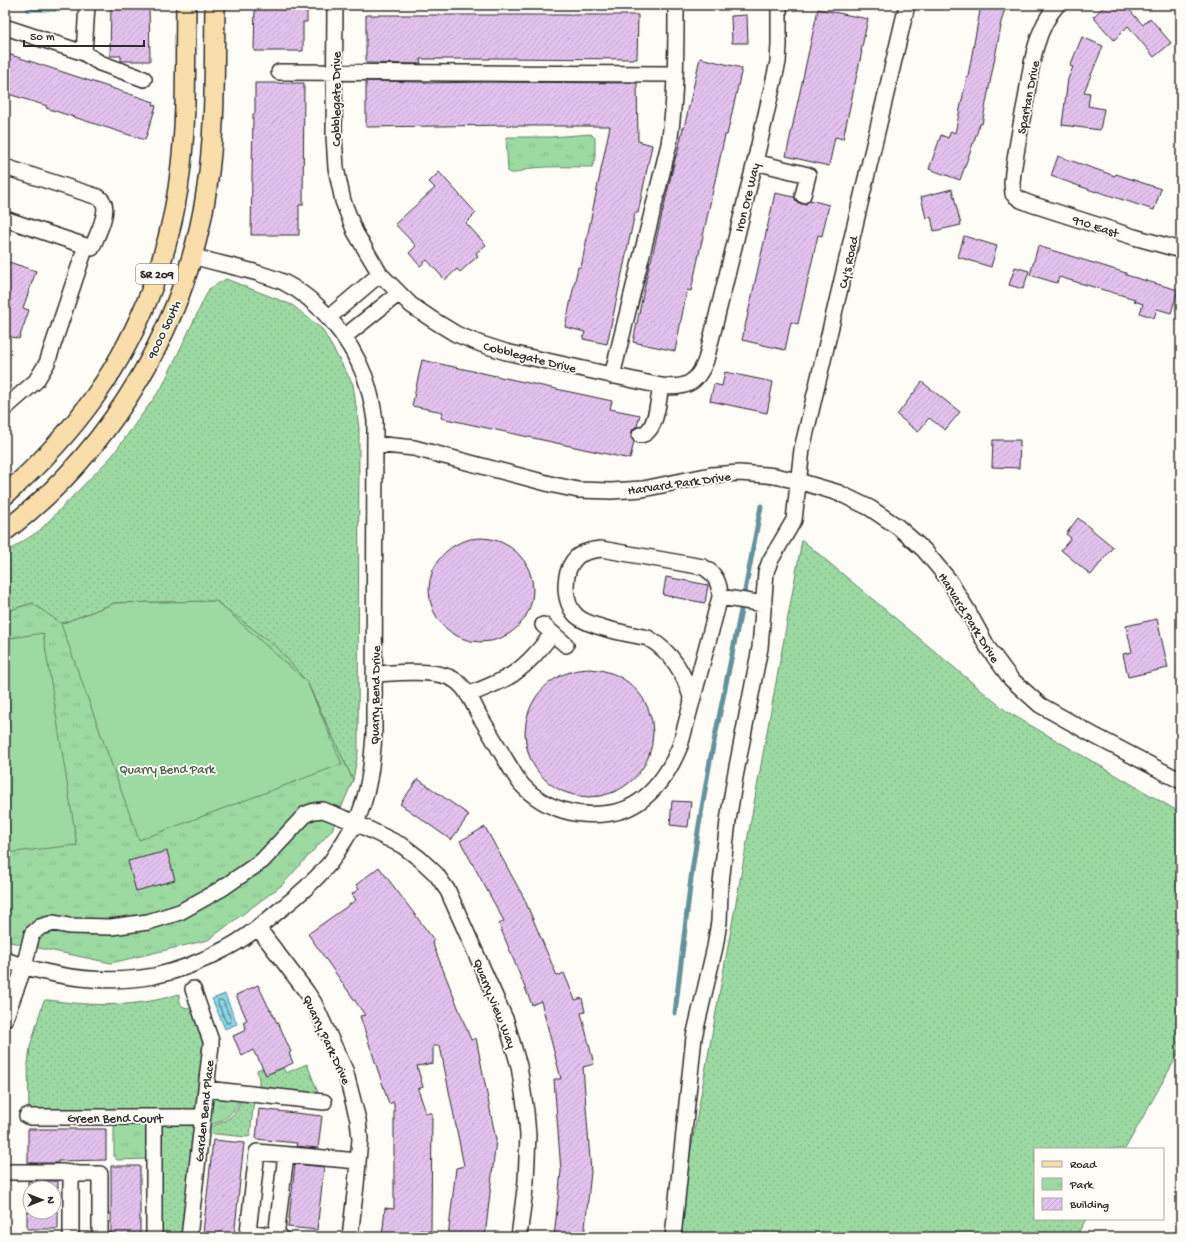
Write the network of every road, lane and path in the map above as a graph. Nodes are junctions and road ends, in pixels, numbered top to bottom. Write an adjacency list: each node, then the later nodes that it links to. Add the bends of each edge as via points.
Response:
1 (87, 5): 10 (street)
2 (186, 5): 34 (main road, 9000 South / SR 209, via 181,166 168,235 151,290 128,342 97,395 60,441)
3 (215, 5): 22 (main road, 9000 South / SR 209, via 210,159 202,214)
4 (335, 5): 12 (street, Cobblegate Drive)
5 (676, 5): 13 (street)
6 (779, 5): 15 (street, Iron Ore Way, via 778,62)
7 (906, 5): 33 (street, Cy's Road, via 802,449)
8 (1058, 5): 17 (street, Spartan Drive, via 1050,13 1039,37 1032,62 1013,172)
9 (5, 28): 10 (street)
10 (84, 53): 14 (street, via 100,63)
11 (279, 72): 12 (street)
12 (334, 72): 13 (street); 23 (street, Cobblegate Drive, via 335,162 343,201 355,232)
13 (675, 74): 27 (street, via 668,144)
14 (144, 79)
15 (755, 162): 18 (street, via 808,175); 28 (street, Iron Ore Way, via 706,360 703,369)
16 (5, 167): 20 (street, via 102,200 105,213 92,248)
17 (1013, 194): 21 (street, 910 East, via 1031,204)
18 (803, 195)
19 (5, 219): 20 (street)
20 (86, 246): 30 (street, via 47,363 36,381)
21 (1181, 250)
22 (192, 256): 25 (street, Quarry Bend Drive, via 282,282 315,303); 35 (main road, 9000 South / SR 209, via 165,328 127,399 66,476)
23 (380, 274): 24 (street, Cobblegate Drive); 25 (street)
24 (398, 294): 26 (street); 27 (street, Cobblegate Drive, via 456,334 481,344)
25 (328, 318): 26 (street, Quarry Bend Drive)
26 (344, 337): 32 (street, Quarry Bend Drive, via 356,357 372,398)
27 (612, 376): 29 (street, Cobblegate Drive)
28 (691, 382): 29 (street, Cobblegate Drive, via 679,388)
29 (661, 386): 31 (street, via 652,427)
30 (5, 408)
31 (640, 435)
32 (375, 444): 33 (street, Harvard Park Drive, via 414,448 578,490 643,489 711,475 739,473 766,474); 39 (street, Quarry Bend Drive)
33 (798, 481): 37 (street, Cy's Road, via 794,520 770,560 766,572); 42 (street, Harvard Park Drive, via 839,493 870,508 898,527 924,550 949,580 988,648 1011,679 1040,705)
34 (5, 495)
35 (5, 531)
36 (720, 597): 37 (street); 41 (street); 41 (street, via 716,578 710,570 703,567 601,549 579,555 567,576 566,598 576,616 594,625 648,638 654,642 679,667)
37 (764, 604): 65 (street, via 760,648 728,821 714,947 694,1037)
38 (566, 645): 40 (street, via 548,630 531,659 513,674)
39 (375, 674): 40 (street, via 442,675 454,679); 43 (street, Quarry Bend Drive, via 372,763 367,792)
40 (468, 695): 41 (street, via 526,789 553,807 596,814 625,809 639,802 658,784 677,753)
41 (692, 700)
42 (1181, 782)
43 (356, 823): 44 (street, Quarry Bend Drive, via 330,863 296,897); 46 (street, Quarry View Way, via 323,810 306,814 262,861 221,889 180,912 148,922 111,927 54,924 40,927 32,934); 64 (street, Quarry View Way, via 403,846 436,874 448,891 506,1021 519,1066 526,1112 528,1158)
44 (258, 928): 46 (street, Quarry Bend Drive, via 226,949 190,965 154,976 120,980 87,979 55,975); 55 (street, Quarry Park Drive, via 314,1003 345,1070 358,1120)
45 (5, 960): 46 (street, Quarry Bend Drive)
46 (24, 967): 48 (street, Quarry View Way)
47 (193, 989): 49 (street, Garden Bend Place, via 210,1041)
48 (5, 1019)
49 (206, 1089): 50 (street); 53 (street, Garden Bend Place)
50 (324, 1102)
51 (27, 1116): 52 (street, Green Bend Court)
52 (154, 1117): 53 (street, Green Bend Court); 60 (street)
53 (202, 1117): 61 (street, Garden Bend Place)
54 (286, 1155): 55 (street); 62 (street); 62 (street, via 257,1152 248,1232)
55 (358, 1161): 63 (street, Quarry Park Drive)
56 (5, 1172): 57 (street)
57 (71, 1173): 58 (street); 59 (street, via 100,1174)
58 (71, 1237)
59 (100, 1237)
60 (154, 1237)
61 (189, 1237)
62 (278, 1237)
63 (350, 1237)
64 (519, 1237)
65 (673, 1237)

